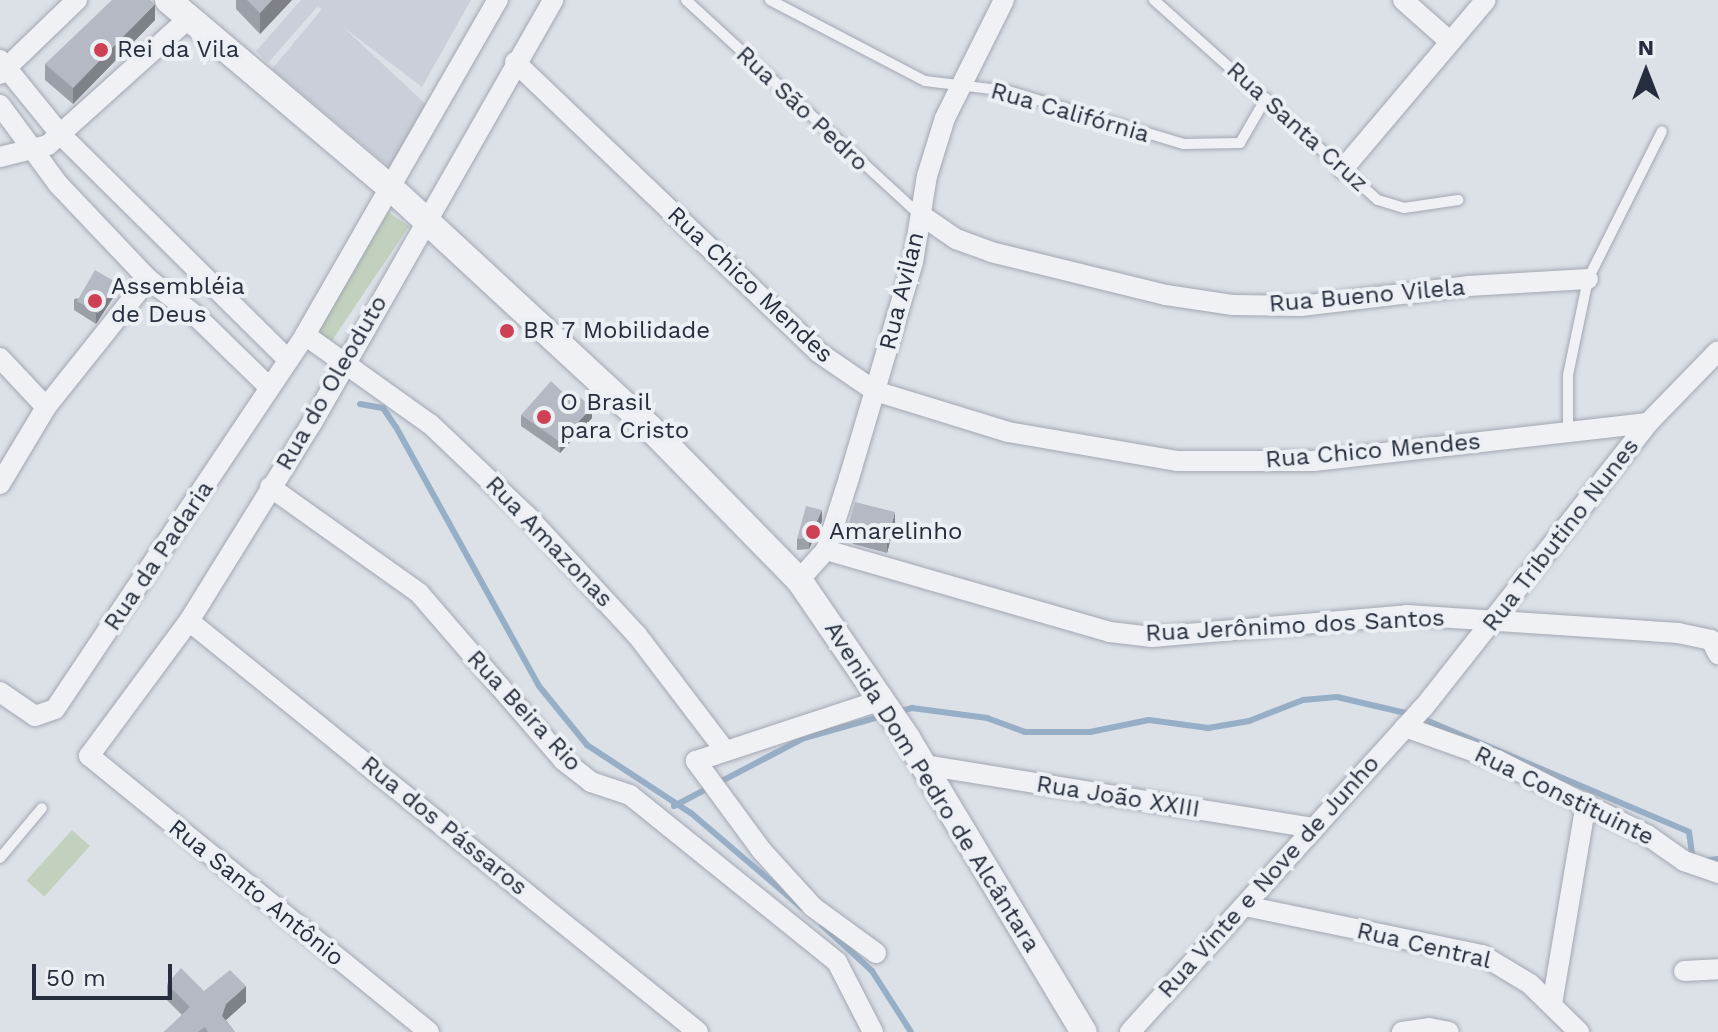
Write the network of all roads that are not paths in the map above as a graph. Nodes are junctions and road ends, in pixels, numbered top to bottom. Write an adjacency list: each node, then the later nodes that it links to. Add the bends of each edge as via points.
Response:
1 (77, 0): 14 (street)
2 (168, 0): 11 (street, Avenida Dom Pedro de Alcântara)
3 (498, 0): 23 (street)
4 (553, 0): 13 (street, Rua do Oleoduto)
5 (686, 0): 25 (lane, Rua São Pedro)
6 (770, 0): 15 (lane, Rua Califórnia, via 925,81)
7 (1004, 0): 15 (street, Rua Avilan)
8 (1154, 0): 16 (lane, Rua Santa Cruz)
9 (1403, 0): 12 (street)
10 (1486, 0): 12 (street)
11 (187, 20): 19 (street); 23 (street, Avenida Dom Pedro de Alcântara)
12 (1448, 40): 22 (street)
13 (515, 62): 26 (street, Rua do Oleoduto); 35 (street, Rua Chico Mendes, via 818,352)
14 (2, 68): 19 (street)
15 (964, 87): 16 (lane, Rua Califórnia, via 1008,91 1183,144 1225,147 1240,143); 25 (street, Rua Avilan, via 945,118)
16 (1266, 98): 22 (lane, Rua Santa Cruz)
17 (0, 105): 20 (street)
18 (1662, 131): 28 (lane)
19 (61, 135): 20 (street); 32 (street)
20 (31, 150): 21 (street); 27 (street)
21 (0, 157)
22 (1343, 169): 24 (lane, Rua Santa Cruz, via 1390,206 1425,208)
23 (392, 189): 26 (street, Avenida Dom Pedro de Alcântara); 29 (street)
24 (1458, 200)
25 (921, 215): 28 (street, Rua Bueno Vilela, via 956,239 991,252 1166,295 1233,305 1301,306 1468,286); 35 (street, Rua Avilan)
26 (425, 220): 33 (street, Rua do Oleoduto); 42 (street, Avenida Dom Pedro de Alcântara, via 649,427)
27 (148, 279): 34 (street, via 195,315); 36 (street)
28 (1588, 279): 38 (lane, via 1568,375)
29 (305, 335): 32 (street, Rua do Oleoduto); 33 (street, Rua Amazonas)
30 (1718, 351): 37 (street, Rua Tributino Nunes)
31 (0, 358): 36 (street)
32 (288, 360): 34 (street, Rua do Oleoduto)
33 (346, 361): 40 (street, Rua do Oleoduto); 49 (street, Rua Amazonas, via 430,424 576,565)
34 (269, 387): 46 (street, Rua da Padaria, via 55,709 39,717)
35 (875, 391): 38 (street, Rua Chico Mendes, via 1008,432 1177,461 1314,461); 41 (street, Rua Avilan)
36 (46, 407): 39 (street)
37 (1648, 423): 38 (street, Rua Chico Mendes); 43 (street, Rua Tributino Nunes)
38 (1568, 432)
39 (0, 484)
40 (270, 487): 44 (street, Rua do Oleoduto); 62 (street, Rua Beira Rio, via 419,593 563,760 591,782 630,795 837,962 860,997)
41 (826, 550): 42 (street, Rua Avilan); 43 (street, Rua Jerônimo dos Santos, via 1110,632 1152,637 1407,615)
42 (799, 580): 47 (street, Avenida Dom Pedro de Alcântara)
43 (1498, 618): 45 (street, Rua Jerônimo dos Santos, via 1652,630); 48 (street, Rua Tributino Nunes)
44 (189, 621): 50 (street, Rua do Oleoduto); 64 (street, Rua dos Pássaros)
45 (1716, 642)
46 (0, 692)
47 (886, 705): 49 (street); 51 (street, Avenida Dom Pedro de Alcântara)
48 (1407, 725): 52 (street, Rua Constituinte); 54 (street, Rua Vinte e Nove de Junho)
49 (724, 749): 58 (street, via 700,766 728,805 813,907)
50 (90, 752): 63 (street, Rua Santo Antônio, via 91,760)
51 (924, 765): 54 (street, Rua João XXIII); 65 (street, Avenida Dom Pedro de Alcântara)
52 (1586, 803): 56 (street, Rua Constituinte, via 1684,861); 61 (street)
53 (42, 808): 55 (lane)
54 (1312, 828): 57 (street, Rua Vinte e Nove de Junho)
55 (0, 858)
56 (1718, 873)
57 (1245, 906): 61 (street, Rua Central, via 1482,955 1509,968); 66 (street, Rua Vinte e Nove de Junho)
58 (876, 953)
59 (1718, 969): 60 (street)
60 (1684, 971)
61 (1552, 1004): 69 (street, Rua Central)
62 (868, 1030)
63 (429, 1032)
64 (698, 1032)
65 (1084, 1032)
66 (1130, 1032)
67 (1402, 1032): 68 (street)
68 (1449, 1032)
69 (1579, 1032)

